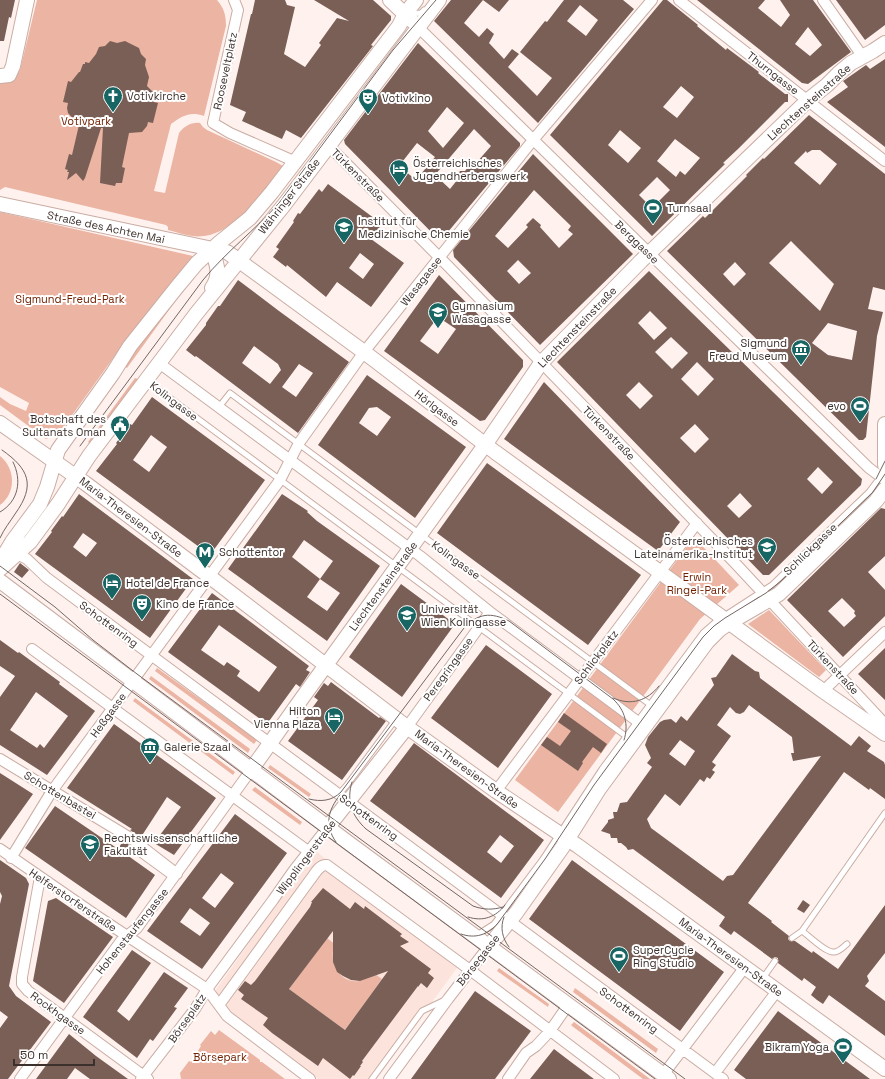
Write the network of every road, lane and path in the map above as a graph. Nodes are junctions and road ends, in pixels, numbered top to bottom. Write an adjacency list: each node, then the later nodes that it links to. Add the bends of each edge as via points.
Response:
1 (27, 0): 14 (main road, via 13,66 9,75)
2 (234, 0): 19 (street, Rooseveltplatz, via 238,10 214,124)
3 (390, 0): 10 (main road, Berggasse)
4 (416, 0): 10 (main road, Währinger Straße)
5 (432, 0): 10 (lane, via 421,13)
6 (439, 0): 11 (main road, Währinger Straße)
7 (652, 0): 16 (street, Wasagasse)
8 (679, 0): 15 (street, Thurngasse)
9 (823, 0): 13 (street)
10 (405, 14): 11 (main road, Berggasse); 19 (main road, Währinger Straße, via 399,26)
11 (418, 27): 16 (street, Berggasse); 17 (main road, Währinger Straße)
12 (885, 43): 13 (main road, Liechtensteinstraße)
13 (863, 57): 15 (main road, Liechtensteinstraße, via 843,69)
14 (0, 76)
15 (808, 100): 18 (street, Thurngasse); 22 (main road, Liechtensteinstraße)
16 (533, 140): 22 (street, Berggasse); 23 (street, Wasagasse)
17 (329, 146): 23 (street, Türkenstraße); 24 (main road, Währinger Straße)
18 (885, 161)
19 (296, 162): 21 (main road, Währinger Straße, via 250,218)
20 (0, 204): 21 (main road, Straße des Achten Mai)
21 (212, 249): 24 (main road, Hörlgasse, via 227,252); 25 (main road, Währinger Straße, via 218,276); 36 (main road, Währinger Straße, via 177,287 130,346 58,450)
22 (649, 254): 28 (main road, Liechtensteinstraße); 37 (street, Berggasse, via 870,468)
23 (439, 257): 26 (street, Wasagasse); 28 (street, Türkenstraße)
24 (238, 261): 25 (main road, Währinger Straße); 26 (main road, Hörlgasse)
25 (196, 314): 27 (main road, Währinger Straße)
26 (364, 352): 33 (street, Wasagasse); 34 (main road, Hörlgasse)
27 (159, 363): 29 (main road, Währinger Straße); 30 (street, Kolingasse)
28 (541, 363): 34 (main road, Liechtensteinstraße); 40 (street, Türkenstraße)
29 (146, 380): 38 (main road, Währinger Straße, via 88,456); 39 (lane, Kolingasse)
30 (219, 407): 33 (lane, Kolingasse, via 230,393); 35 (street, Kolingasse)
31 (0, 423): 36 (main road, Maria-Theresien-Straße)
32 (885, 424): 37 (main road)
33 (299, 443): 35 (street, Wasagasse); 41 (lane, Kolingasse)
34 (485, 445): 41 (main road, Liechtensteinstraße); 47 (main road, Hörlgasse)
35 (290, 460): 39 (street, Wasagasse); 42 (street, Kolingasse)
36 (54, 462): 38 (main road, Maria-Theresien-Straße); 44 (main road, Währinger Straße, via 40,504)
37 (884, 473): 50 (lane, Schlickgasse, via 866,495); 50 (main road, Schlickgasse, via 876,501 780,594)
38 (76, 477): 43 (main road, Währinger Straße, via 30,542); 48 (main road, Maria-Theresien-Straße)
39 (280, 480): 45 (lane, Kolingasse); 48 (street, Wasagasse)
40 (697, 523): 47 (street, Schlickplatz); 50 (street, Türkenstraße)
41 (421, 534): 42 (main road, Liechtensteinstraße); 57 (lane, Kolingasse)
42 (410, 549): 45 (main road, Liechtensteinstraße); 51 (street, Kolingasse)
43 (17, 554): 46 (main road, Währinger Straße); 56 (street, Schottenring, via 27,559 48,578)
44 (0, 562)
45 (397, 566): 53 (lane, Kolingasse); 58 (main road, Liechtensteinstraße)
46 (0, 569)
47 (660, 572): 52 (main road, Türkenstraße); 57 (street, Schlickplatz)
48 (210, 577): 56 (street, Heßgasse); 58 (main road, Maria-Theresien-Straße)
49 (0, 581): 61 (main road)
50 (766, 596): 52 (main road, Schlickgasse); 59 (street, Türkenstraße)
51 (490, 612): 53 (street, Peregringasse); 60 (street, Kolingasse)
52 (725, 620): 62 (main road, Türkenstraße); 64 (main road)
53 (479, 627): 63 (lane, Kolingasse); 66 (street, Peregringasse)
54 (885, 632): 59 (street)
55 (32, 649): 65 (street)
56 (151, 655): 61 (street, Heßgasse); 71 (street, Schottenring)
57 (593, 661): 60 (street, Schlickplatz); 64 (lane, Kolingasse)
58 (326, 665): 66 (main road, Maria-Theresien-Straße); 71 (main road, Hohenstaufengasse)
59 (840, 675): 62 (street); 68 (street, Türkenstraße)
60 (580, 678): 63 (street, Schlickplatz); 67 (street, Kolingasse)
61 (132, 681): 65 (street, Heßgasse); 73 (main road)
62 (823, 691): 69 (main road, Türkenstraße)
63 (568, 693): 70 (lane, Kolingasse); 74 (street, Schlickplatz)
64 (653, 707): 67 (main road)
65 (112, 709): 75 (street, Heßgasse); 76 (street)
66 (402, 722): 74 (main road, Maria-Theresien-Straße); 77 (main road, Wipplingerstraße)
67 (641, 724): 70 (main road)
68 (885, 724)
69 (885, 734)
70 (630, 739): 80 (main road, via 599,789)
71 (269, 743): 73 (main road, Hohenstaufengasse); 77 (street, Schottenring)
72 (0, 759): 75 (street, Schottenbastei)
73 (251, 770): 76 (street, Hohenstaufengasse); 79 (main road)
74 (496, 790): 80 (main road, Maria-Theresien-Straße)
75 (52, 791): 84 (street, Heßgasse); 85 (street, Schottenbastei, via 132,839)
76 (233, 796): 83 (street); 85 (street, Hohenstaufengasse)
77 (343, 799): 79 (main road, Wipplingerstraße); 87 (street, Schottenring)
78 (885, 813): 88 (lane)
79 (328, 827): 83 (street, Wipplingerstraße); 90 (main road)
80 (563, 837): 87 (main road, Börsegasse); 95 (main road, Maria-Theresien-Straße)
81 (132, 848): 85 (lane)
82 (0, 849): 84 (street, Helferstorferstraße)
83 (308, 851): 98 (street, Wipplingerstraße)
84 (11, 858): 86 (street, Helferstorferstraße)
85 (176, 876): 89 (street, Hohenstaufengasse, via 137,928)
86 (40, 877): 89 (street, Helferstorferstraße); 103 (street, Rockhgasse, via 22,984)
87 (505, 918): 90 (lane); 93 (main road, Börsegasse); 105 (street, Schottenring)
88 (802, 931): 91 (lane); 92 (lane, via 833,952)
89 (127, 936): 98 (street, Helferstorferstraße); 103 (street, Hohenstaufengasse)
90 (475, 936): 93 (main road)
91 (792, 938)
92 (847, 944)
93 (489, 946): 96 (street, Börsegasse); 102 (main road)
94 (775, 961): 97 (lane)
95 (745, 967): 97 (main road, Maria-Theresien-Straße); 105 (street)
96 (470, 970): 100 (street, Börsegasse); 101 (street, Wipplingerstraße, via 327,865 321,866 310,880); 104 (street)
97 (762, 980): 99 (main road, Maria-Theresien-Straße)
98 (207, 989): 101 (street, Börseplatz); 109 (street, Börseplatz)
99 (777, 991): 106 (main road, Maria-Theresien-Straße); 107 (street)
100 (448, 999): 112 (lane, via 422,1011); 113 (street, Börsegasse)
101 (219, 1004): 111 (street, Börseplatz, via 227,1016)
102 (568, 1005): 104 (street); 108 (main road)
103 (65, 1018): 109 (street, Rockhgasse); 110 (street, Hohenstaufengasse)
104 (550, 1031): 114 (street, via 526,1053); 115 (street)
105 (682, 1049): 107 (street, Schottenring); 108 (street)
106 (885, 1069)
107 (719, 1076)
108 (666, 1077)
109 (144, 1078)
110 (20, 1079)
111 (310, 1079)
112 (372, 1079)
113 (389, 1079)
114 (508, 1079)
115 (614, 1079)

